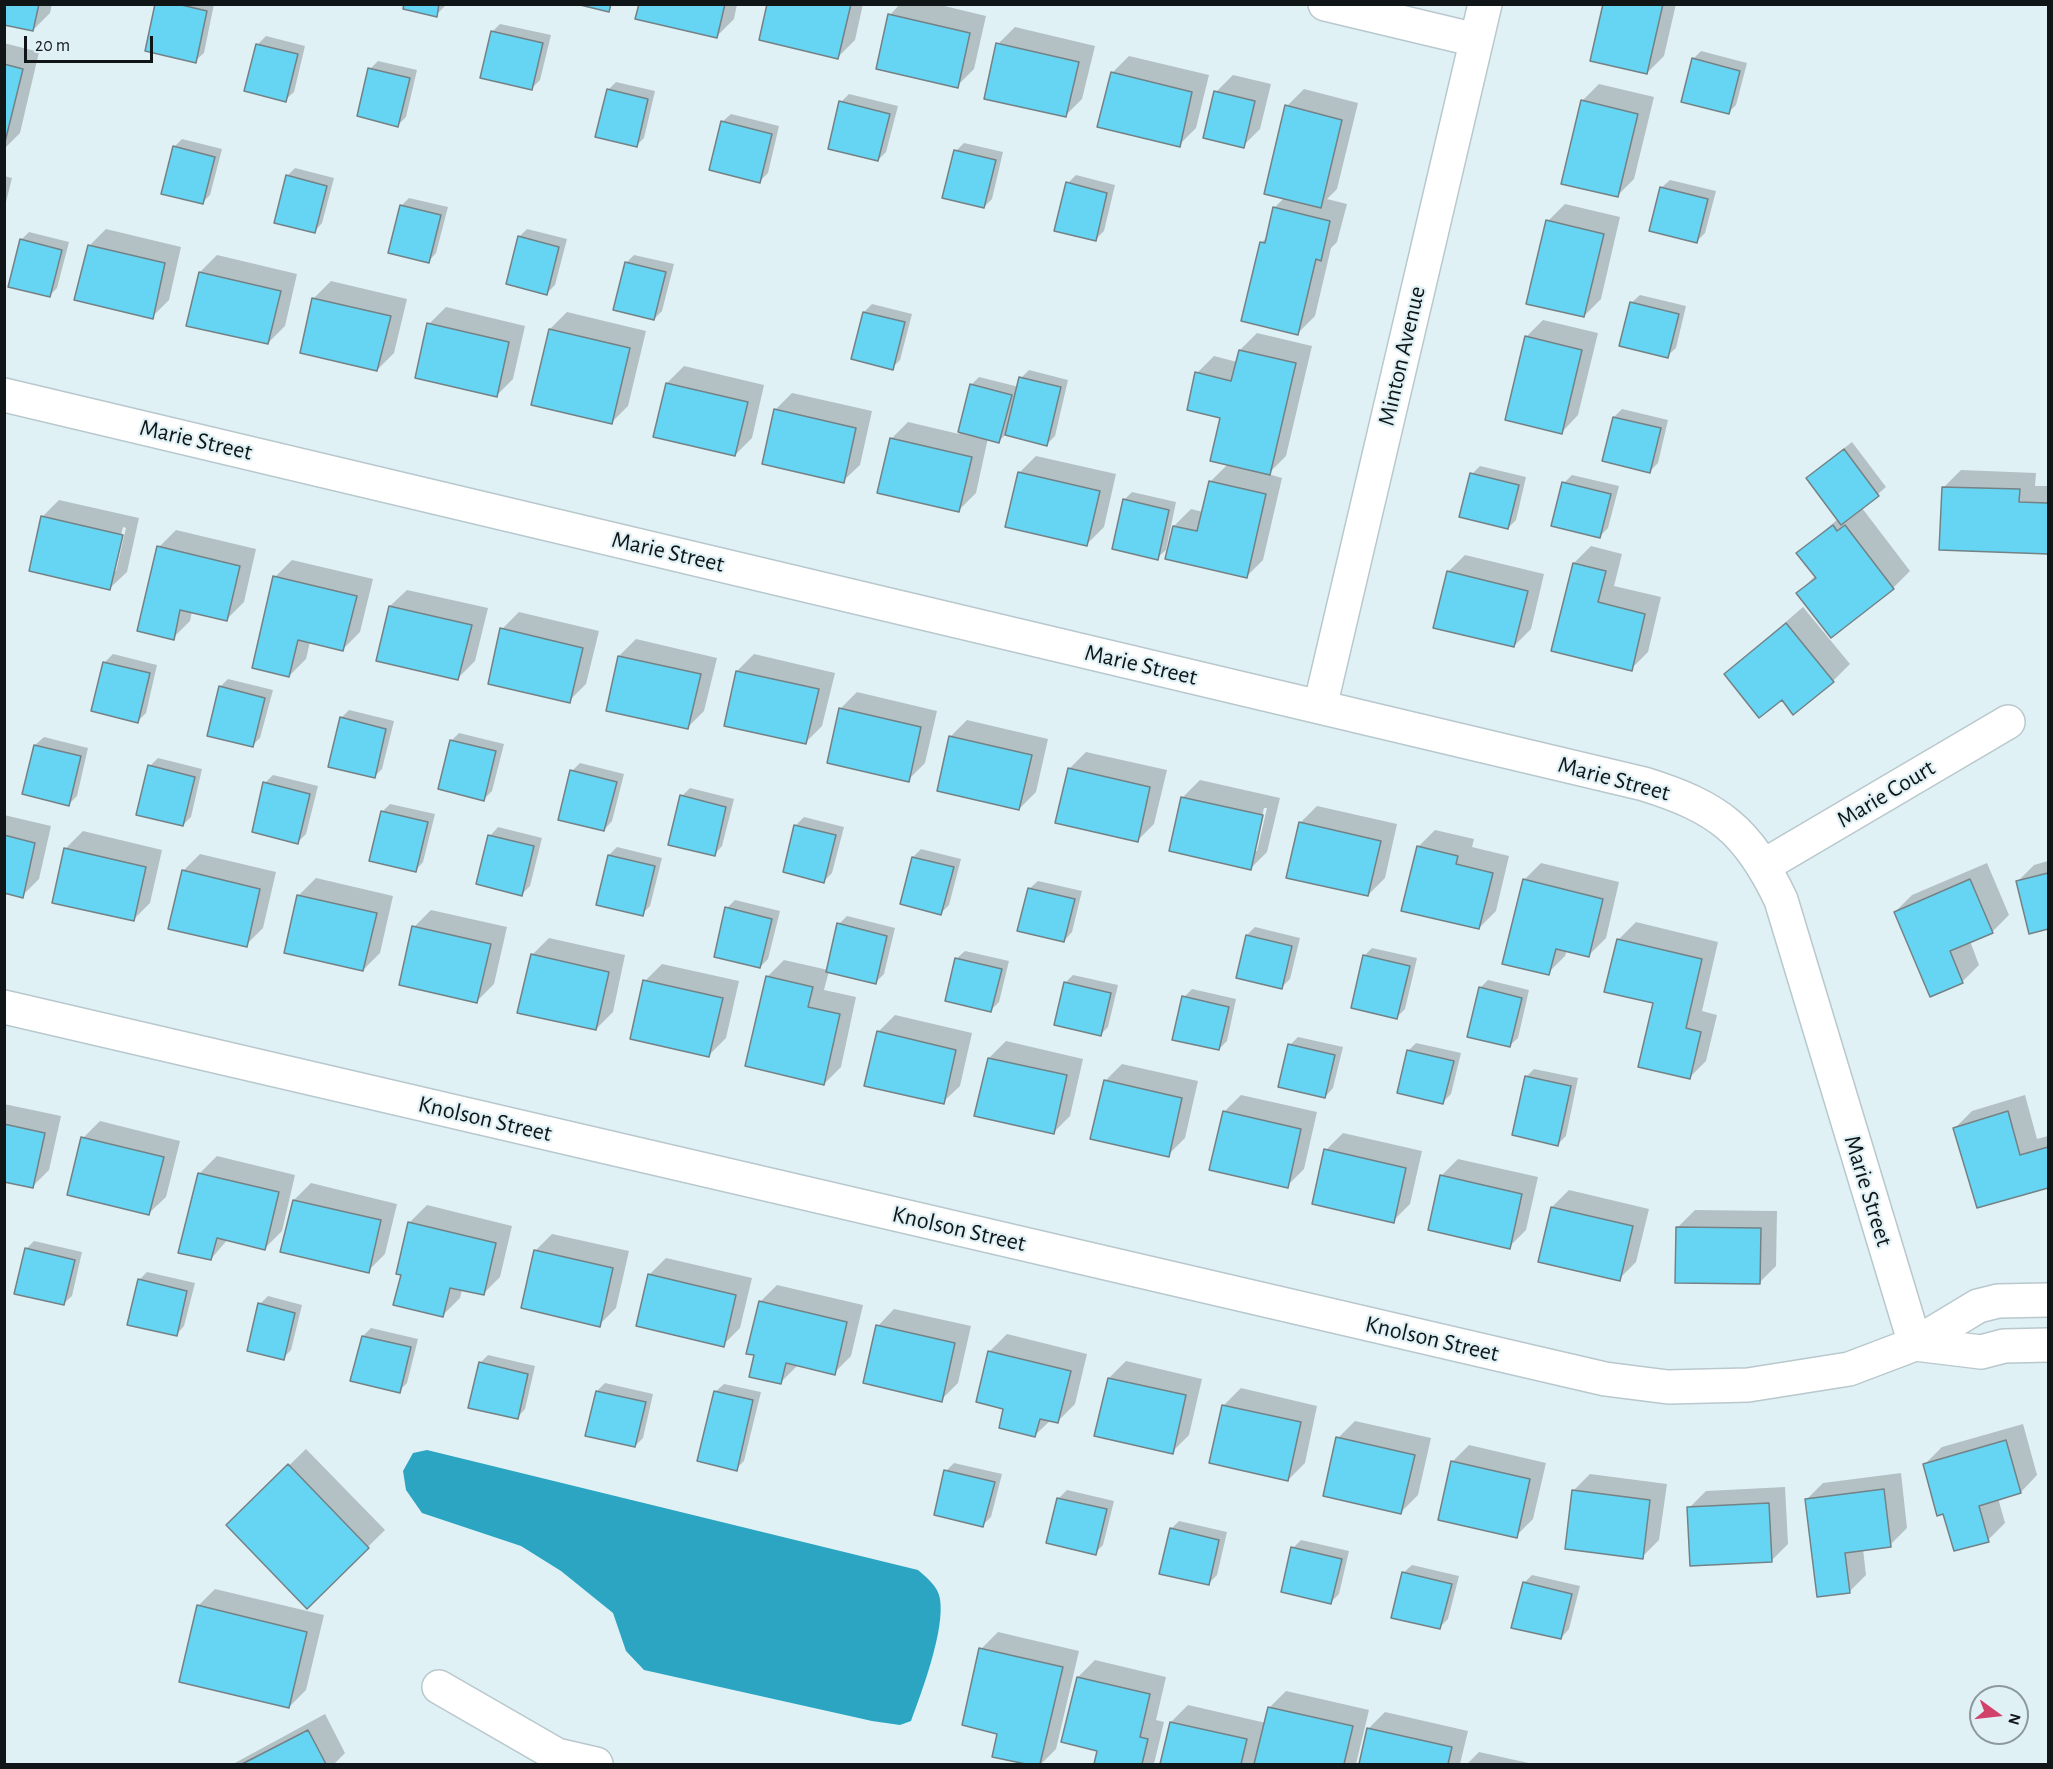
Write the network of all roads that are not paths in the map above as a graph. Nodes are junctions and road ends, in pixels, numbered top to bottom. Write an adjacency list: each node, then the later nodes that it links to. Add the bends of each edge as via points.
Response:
1 (1325, 4): 3 (street)
2 (1485, 4): 3 (street, Minton Avenue)
3 (1476, 40): 5 (street, Minton Avenue)
4 (4, 395): 5 (street, Marie Street)
5 (1320, 707): 7 (street, Marie Street, via 1668,792 1717,815 1741,834)
6 (2008, 722): 7 (street, Marie Court)
7 (1765, 865): 10 (street, Marie Street, via 1781,900)
8 (4, 1007): 10 (street, Knolson Street, via 1605,1379 1668,1387 1748,1385 1849,1369)
9 (2049, 1300): 10 (street, Knolson Street, via 1998,1301 1978,1306)
10 (1915, 1344): 11 (street, Knolson Street, via 1981,1352 2004,1346)
11 (2049, 1346)
12 (438, 1687): 13 (street, via 557,1755)
13 (596, 1764)

